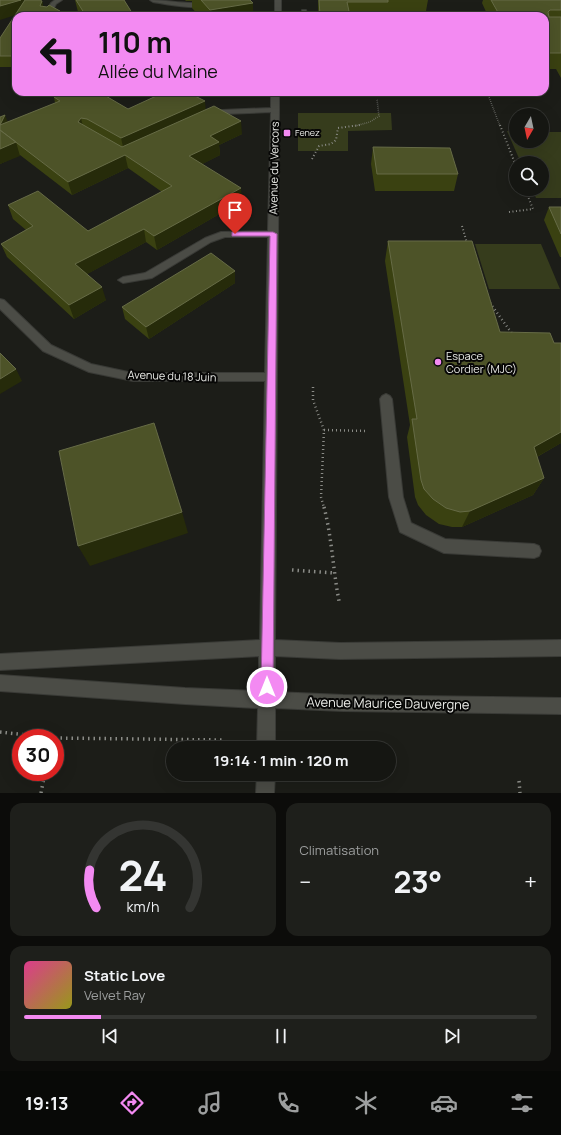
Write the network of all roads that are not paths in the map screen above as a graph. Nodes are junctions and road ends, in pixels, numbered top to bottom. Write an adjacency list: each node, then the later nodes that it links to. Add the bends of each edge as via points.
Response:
1 (59, 0): 5 (street)
2 (153, 0): 4 (street)
3 (278, 0): 6 (street)
4 (213, 4)
5 (49, 12)
6 (278, 12)
7 (275, 96): 8 (street, Avenue du Vercors)
8 (275, 110): 9 (street, via 222,112); 10 (street, Avenue du Vercors)
9 (202, 120)
10 (273, 234): 11 (street, via 224,234 208,240 148,276); 13 (street, Avenue du Vercors)
11 (123, 280)
12 (0, 303): 13 (street, Avenue du 18 Juin, via 47,348 89,368 133,377)
13 (271, 377): 16 (street, Avenue du Vercors)
14 (386, 399): 15 (street, via 396,497 405,527 444,546)
15 (534, 551)
16 (267, 648): 17 (street, via 340,651); 18 (street); 20 (street, Avenue du Vercors)
17 (561, 648)
18 (0, 662)
19 (0, 683): 20 (street, Avenue Maurice Dauvergne)
20 (267, 699): 21 (street, Avenue Maurice Dauvergne, via 343,703); 22 (street, Avenue du Vercors)
21 (561, 706)
22 (266, 741)
23 (266, 781): 24 (street)
24 (265, 793)

